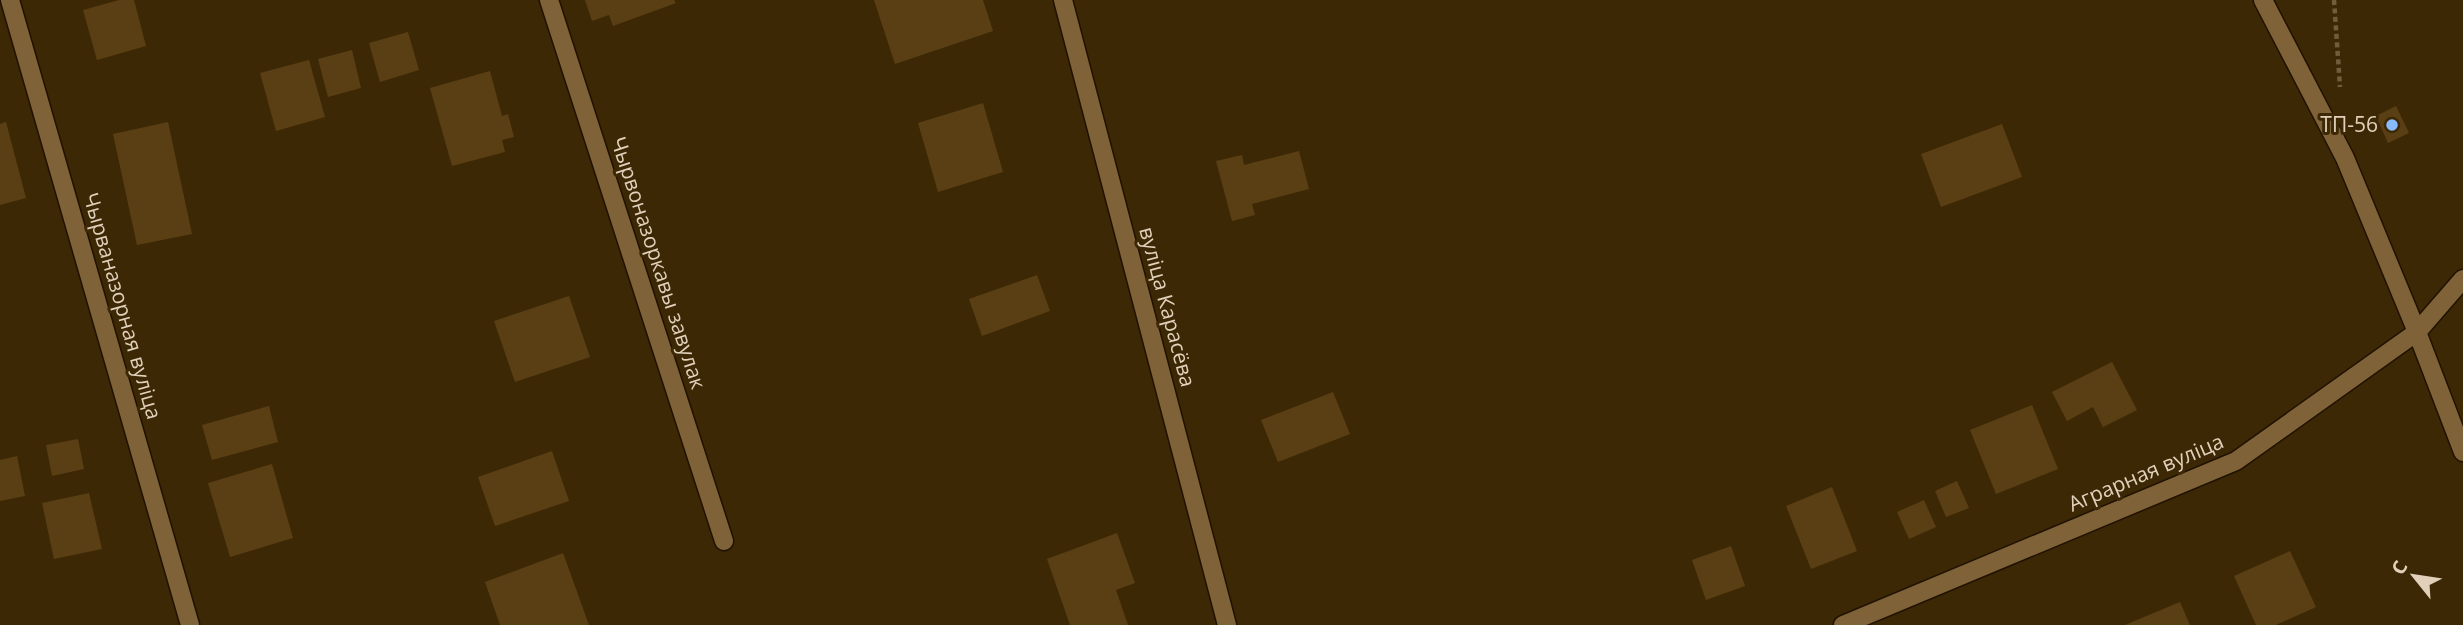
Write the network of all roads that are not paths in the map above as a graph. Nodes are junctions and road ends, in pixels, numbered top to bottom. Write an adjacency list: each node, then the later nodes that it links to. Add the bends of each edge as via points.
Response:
1 (10, 0): 9 (street, Чырваназорная вуліца)
2 (549, 0): 8 (street, Чырвоназоркавы завулак)
3 (1063, 0): 10 (street, вуліца Карасёва)
4 (2263, 0): 6 (street, via 2345,158)
5 (2463, 279): 6 (street, Аграрная вуліца)
6 (2417, 332): 7 (street); 11 (street, Аграрная вуліца, via 2236,461)
7 (2463, 452)
8 (724, 541)
9 (191, 625)
10 (1227, 625)
11 (1843, 625)

